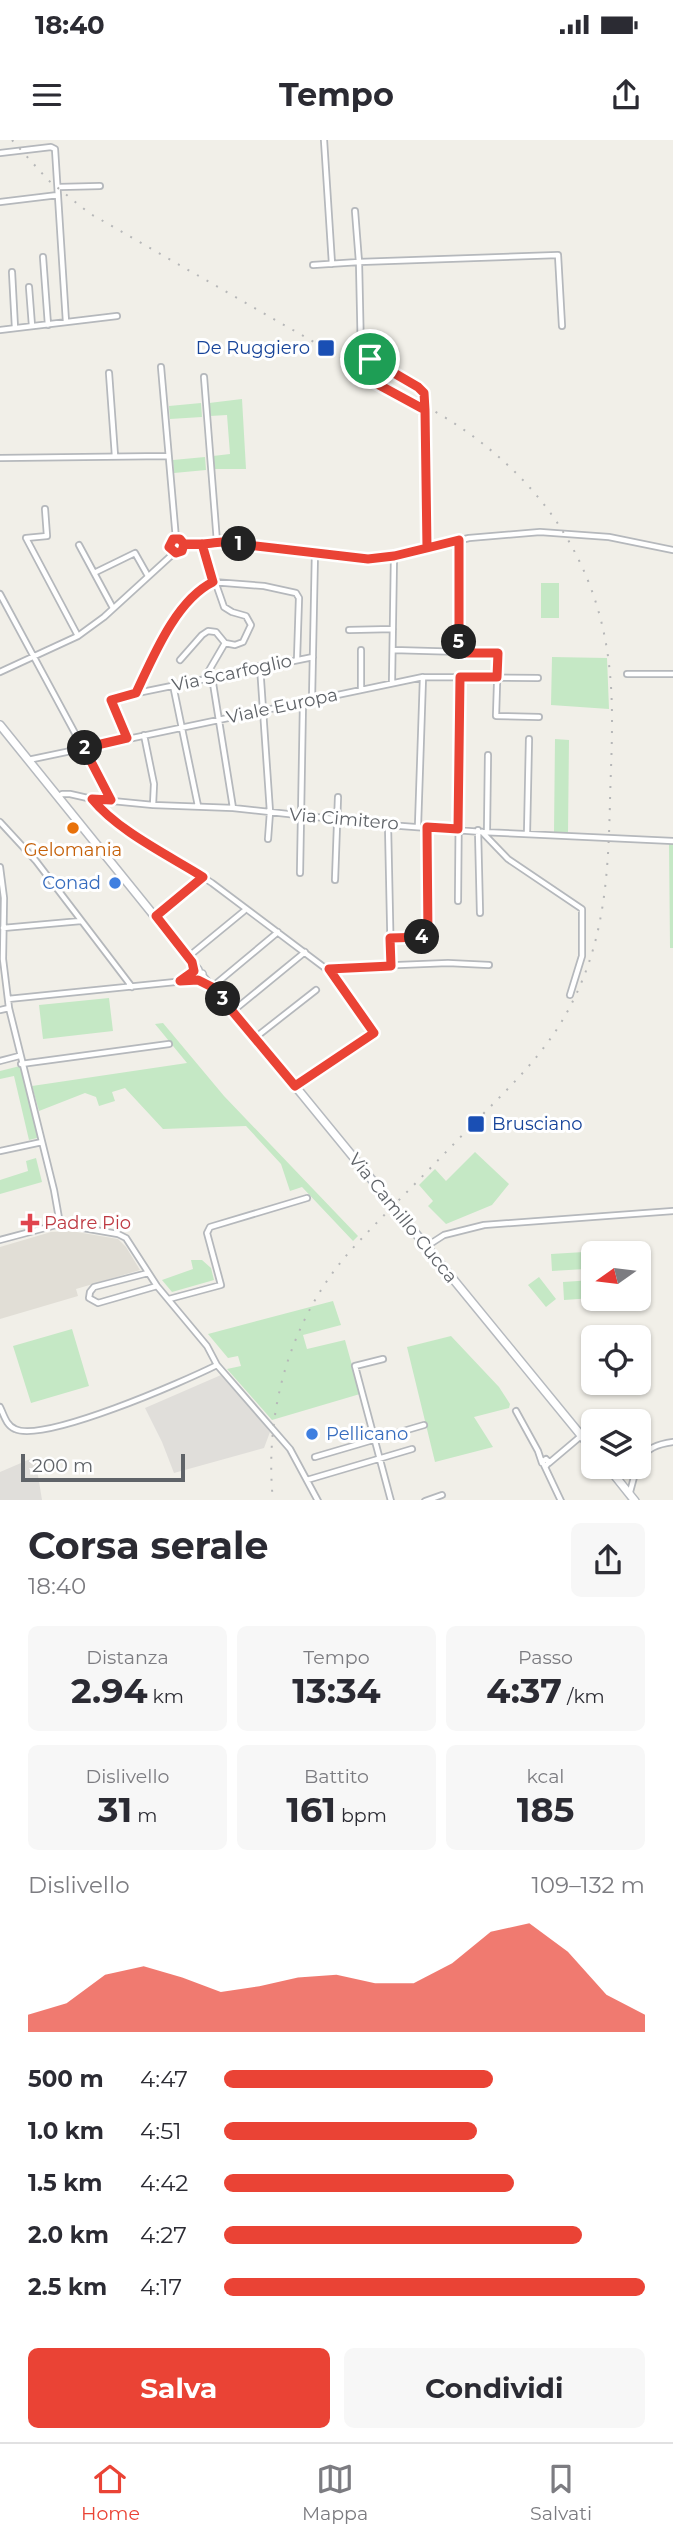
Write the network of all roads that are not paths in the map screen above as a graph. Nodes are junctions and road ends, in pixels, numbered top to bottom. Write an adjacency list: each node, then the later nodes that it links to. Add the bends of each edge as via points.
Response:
1 (324, 140): 10 (street)
2 (0, 153): 4 (street, via 54,148)
3 (100, 186): 4 (street)
4 (59, 187): 5 (street)
5 (58, 195): 6 (street); 15 (street)
6 (0, 202)
7 (355, 211): 9 (street)
8 (43, 257): 16 (street)
9 (359, 262): 10 (street); 18 (street, via 558,255); 21 (street, via 359,354)
10 (332, 264): 11 (street)
11 (313, 265)
12 (12, 272): 19 (street)
13 (29, 287): 17 (street)
14 (117, 316): 15 (street)
15 (66, 322): 16 (street)
16 (48, 325): 17 (street)
17 (32, 326): 19 (street)
18 (562, 326)
19 (15, 328): 20 (street)
20 (0, 330)
21 (370, 359): 25 (street, via 422,390); 25 (street, via 365,373 368,379)
22 (161, 367): 27 (street)
23 (109, 373): 26 (street)
24 (204, 377): 32 (street)
25 (425, 410): 36 (street)
26 (115, 456): 27 (street); 28 (street)
27 (168, 456): 30 (street)
28 (0, 458)
29 (45, 509): 48 (street, via 47,536 26,538)
30 (176, 539): 33 (street); 39 (street, via 169,545)
31 (459, 540): 36 (street); 37 (street, via 508,533 562,533); 52 (street)
32 (217, 542): 34 (street); 38 (street)
33 (184, 544): 34 (street); 39 (street)
34 (202, 544): 43 (street)
35 (79, 545): 41 (street)
36 (427, 548): 40 (street)
37 (673, 550)
38 (315, 552): 40 (street, via 368,559); 53 (street)
39 (174, 553): 42 (street)
40 (394, 556): 46 (street)
41 (94, 573): 42 (street, via 135,553); 45 (street)
42 (148, 576): 45 (street)
43 (213, 582): 49 (street, via 224,607 246,616 251,625 243,642); 55 (street, via 296,593); 70 (street, via 203,587 165,631)
44 (0, 594): 54 (street)
45 (113, 608): 48 (street)
46 (393, 629): 47 (street); 51 (street)
47 (349, 630)
48 (78, 636): 54 (street)
49 (225, 643): 56 (street, via 216,632 208,631); 66 (street)
50 (361, 650): 69 (street)
51 (393, 650): 52 (street); 67 (street)
52 (459, 653): 64 (street, via 498,653)
53 (313, 657): 55 (street, Via Scarfoglio); 71 (street)
54 (34, 658): 58 (street); 81 (street)
55 (297, 659): 57 (street, Via Scarfoglio)
56 (180, 660)
57 (260, 666): 61 (street, Via Scarfoglio); 73 (street)
58 (0, 672)
59 (627, 674): 60 (street)
60 (673, 674)
61 (212, 677): 66 (street, Via Scarfoglio); 75 (street)
62 (423, 677): 63 (street, Viale Europa); 67 (street, Viale Europa); 96 (street)
63 (460, 677): 64 (street, Viale Europa); 98 (street)
64 (497, 677): 65 (street, Viale Europa); 74 (street, via 496,716)
65 (538, 678)
66 (204, 679): 68 (street, Via Scarfoglio)
67 (392, 682): 69 (street, Viale Europa)
68 (173, 685): 70 (street, Via Scarfoglio); 77 (street)
69 (361, 690): 71 (street, Viale Europa)
70 (136, 693): 79 (street, Via Scarfoglio, via 111,700)
71 (312, 699): 72 (street, Viale Europa)
72 (303, 702): 73 (street, Viale Europa); 92 (street)
73 (262, 710): 75 (street, Viale Europa); 91 (street)
74 (539, 716)
75 (219, 719): 77 (street, Viale Europa); 90 (street)
76 (0, 725): 83 (street, Via Camillo Cucca)
77 (182, 727): 78 (street, Viale Europa); 89 (street)
78 (144, 735): 79 (street, Viale Europa); 88 (street, via 154,784)
79 (127, 738): 81 (street, Viale Europa)
80 (529, 739): 100 (street)
81 (84, 748): 83 (street, Viale Europa); 87 (street)
82 (488, 754): 99 (street)
83 (28, 760): 84 (street, Via Camillo Cucca)
84 (58, 796): 86 (street, Via Cimitero, via 70,793); 111 (street, Via Camillo Cucca)
85 (338, 797): 93 (street)
86 (92, 799): 87 (street, Via Cimitero); 105 (street, via 127,829)
87 (111, 800): 88 (street, Via Cimitero)
88 (153, 805): 89 (street, Via Cimitero)
89 (198, 806): 90 (street, Via Cimitero)
90 (233, 808): 91 (street, Via Cimitero)
91 (270, 812): 92 (street, Via Cimitero); 101 (street)
92 (301, 816): 93 (street, Via Cimitero); 104 (street)
93 (337, 819): 95 (street, Via Cimitero); 107 (street)
94 (0, 822): 112 (street)
95 (388, 825): 96 (street, Via Cimitero); 115 (street)
96 (418, 826): 97 (street, Via Cimitero)
97 (427, 827): 98 (street, Via Cimitero); 115 (street, via 428,937)
98 (458, 829): 99 (street, Via Cimitero); 108 (street)
99 (482, 831): 100 (street, Via Cimitero); 110 (street); 124 (street, via 508,859 582,909 582,956)
100 (527, 834): 102 (street, Via Cimitero)
101 (268, 839)
102 (673, 841)
103 (0, 867): 106 (street)
104 (300, 873)
105 (203, 877): 111 (street); 114 (street)
106 (1, 878): 113 (street)
107 (335, 880)
108 (458, 901)
109 (244, 911): 120 (street)
110 (480, 913)
111 (156, 916): 120 (street, Via Camillo Cucca)
112 (81, 921): 113 (street); 121 (street)
113 (2, 932): 125 (street)
114 (278, 932): 116 (street); 122 (street)
115 (390, 938): 118 (street)
116 (305, 952): 119 (street); 128 (street)
117 (489, 965): 118 (street)
118 (391, 966): 119 (street)
119 (329, 969): 134 (street, via 374,1033)
120 (195, 971): 121 (street, via 180,981); 122 (street, Via Camillo Cucca)
121 (132, 987): 125 (street)
122 (212, 987): 128 (street, Via Camillo Cucca)
123 (316, 990): 129 (street)
124 (570, 995)
125 (8, 999): 126 (street)
126 (9, 1008): 127 (street); 131 (street)
127 (0, 1010)
128 (233, 1011): 129 (street, Via Camillo Cucca)
129 (255, 1037): 134 (street, Via Camillo Cucca)
130 (169, 1044): 133 (street)
131 (19, 1056): 132 (street); 133 (street)
132 (0, 1061)
133 (21, 1064): 135 (street)
134 (295, 1086): 141 (street, Via Camillo Cucca)
135 (42, 1142): 136 (street); 139 (street)
136 (0, 1151)
137 (307, 1198): 144 (street, via 210,1227 206,1233 221,1285)
138 (673, 1211): 141 (street, via 484,1225 444,1235)
139 (60, 1224): 140 (street); 142 (street, via 124,1236)
140 (0, 1240)
141 (426, 1247): 150 (street, Via Camillo Cucca)
142 (148, 1273): 143 (street); 143 (street, via 94,1287 89,1298 98,1303)
143 (157, 1286): 144 (street)
144 (169, 1299): 146 (street)
145 (383, 1359): 151 (street, via 355,1366)
146 (217, 1365): 147 (street, via 141,1400 36,1432 10,1427); 160 (street, via 283,1440)
147 (0, 1407)
148 (516, 1411): 157 (street)
149 (424, 1425): 151 (street)
150 (581, 1436): 157 (street)
151 (374, 1440): 155 (street); 156 (street)
152 (673, 1442): 153 (street)
153 (651, 1448)
154 (412, 1449): 156 (street)
155 (314, 1457)
156 (379, 1459): 160 (street); 164 (street)
157 (546, 1462): 166 (street)
158 (618, 1479): 161 (street)
159 (633, 1479): 161 (street)
160 (307, 1480): 163 (street)
161 (629, 1493): 167 (street)
162 (442, 1495): 165 (street)
163 (318, 1500)
164 (391, 1500)
165 (425, 1500)
166 (561, 1500)
167 (635, 1500)

